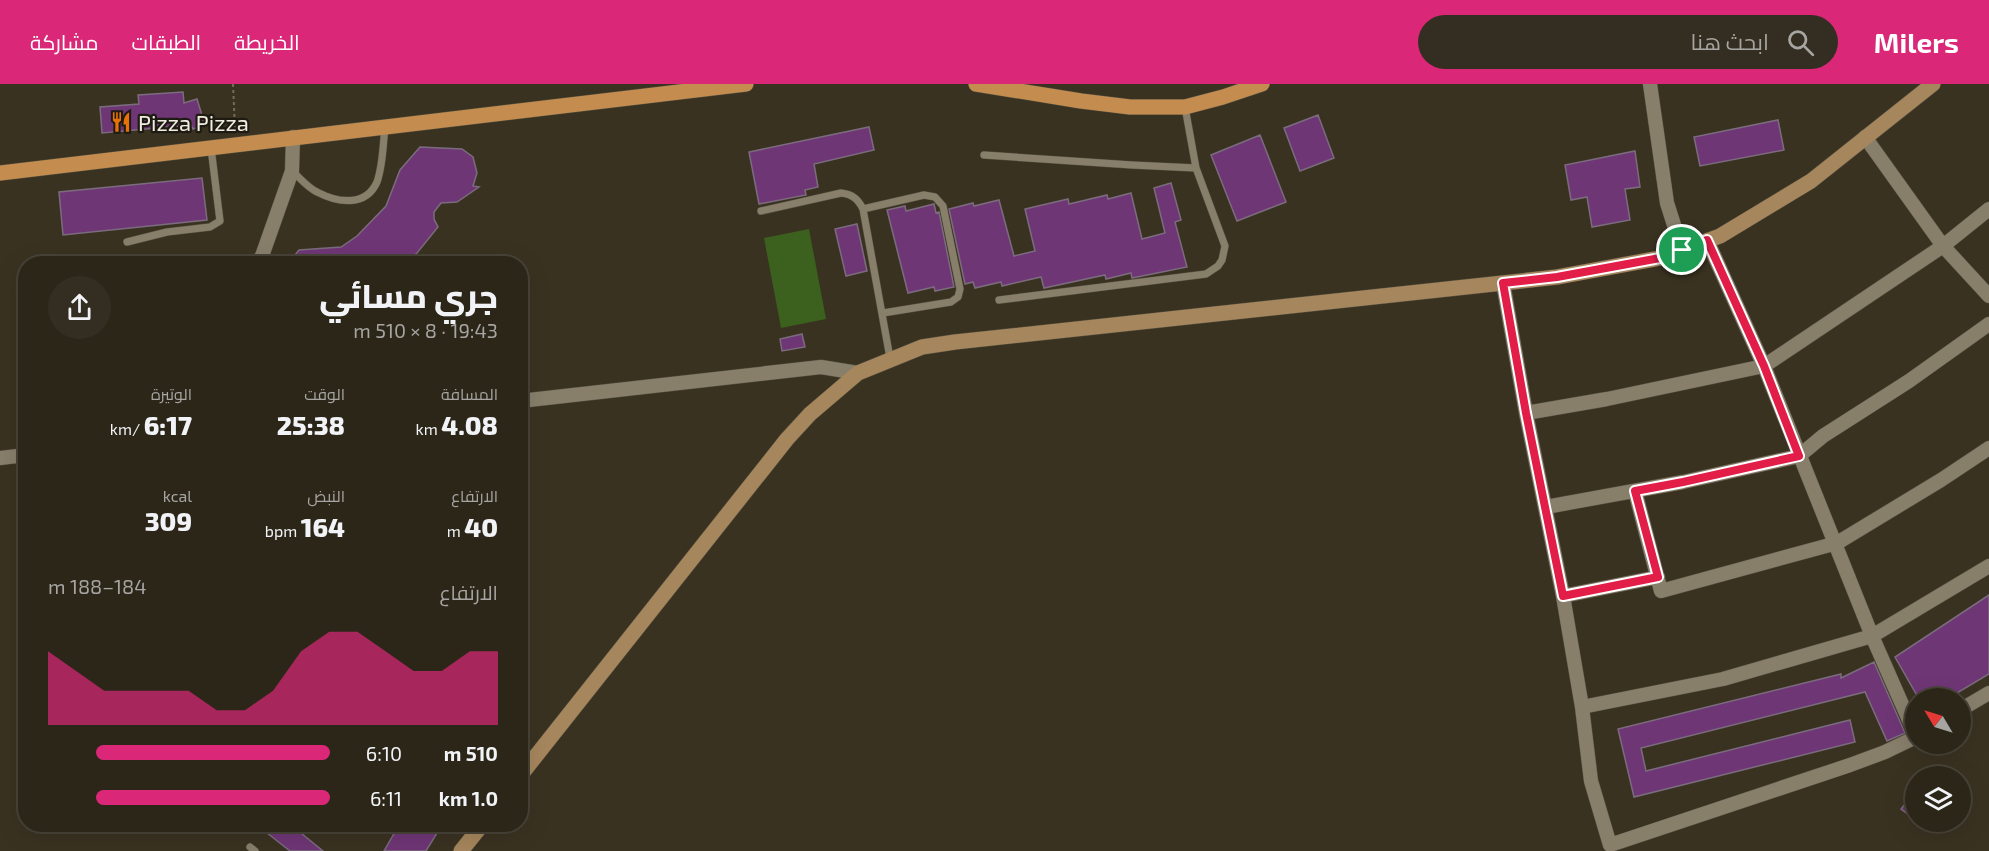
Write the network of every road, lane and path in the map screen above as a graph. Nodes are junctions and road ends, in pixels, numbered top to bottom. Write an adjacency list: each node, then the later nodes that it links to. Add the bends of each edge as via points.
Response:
1 (233, 84): 9 (path)
2 (746, 84): 8 (main road)
3 (976, 84): 7 (main road, via 1130,107)
4 (1262, 84): 7 (main road)
5 (1650, 84): 23 (street, via 1667,203)
6 (1933, 84): 10 (main road)
7 (1185, 107): 14 (lane)
8 (385, 127): 11 (main road); 15 (lane, via 377,180 369,194 356,201 316,192)
9 (235, 131)
10 (1865, 136): 20 (main road, via 1811,181); 22 (street)
11 (293, 137): 12 (main road); 15 (street)
12 (211, 147): 16 (main road); 21 (lane, via 220,221 210,227)
13 (984, 155): 14 (lane)
14 (1196, 168): 27 (lane, via 1225,246 1222,260 1213,271)
15 (292, 171): 24 (street)
16 (0, 172)
17 (863, 209): 19 (lane, via 855,198 841,193); 28 (lane); 28 (lane, via 924,195 935,197 943,206 960,289 951,302)
18 (1989, 209): 22 (street)
19 (761, 211)
20 (1707, 240): 23 (main road); 31 (street)
21 (127, 242)
22 (1943, 246): 26 (street); 31 (street)
23 (1682, 250): 25 (main road, via 1660,258 1557,277)
24 (262, 256)
25 (1503, 283): 30 (main road, via 922,346); 34 (street)
26 (1989, 296)
27 (999, 300)
28 (883, 313): 30 (lane)
29 (1989, 324): 37 (street)
30 (890, 358): 32 (main road)
31 (1764, 366): 34 (street); 37 (street)
32 (858, 374): 33 (street, via 821,367); 51 (main road, via 787,439)
33 (528, 399)
34 (1526, 413): 40 (street)
35 (1989, 448): 41 (street)
36 (18, 456): 38 (street)
37 (1799, 456): 39 (street); 41 (street)
38 (0, 458)
39 (1635, 491): 40 (street); 43 (street)
40 (1546, 507): 44 (street)
41 (1837, 543): 43 (street, via 1661,591); 45 (street)
42 (1989, 566): 45 (street)
43 (1658, 577): 44 (street)
44 (1563, 596): 48 (street)
45 (1872, 636): 48 (street, via 1723,679); 49 (street)
46 (1989, 693): 47 (street)
47 (1971, 704)
48 (1582, 707): 50 (street, via 1591,781 1610,845 1850,765)
49 (1905, 712)
50 (1905, 742)
51 (528, 766)
52 (476, 832): 53 (main road)
53 (461, 851)

